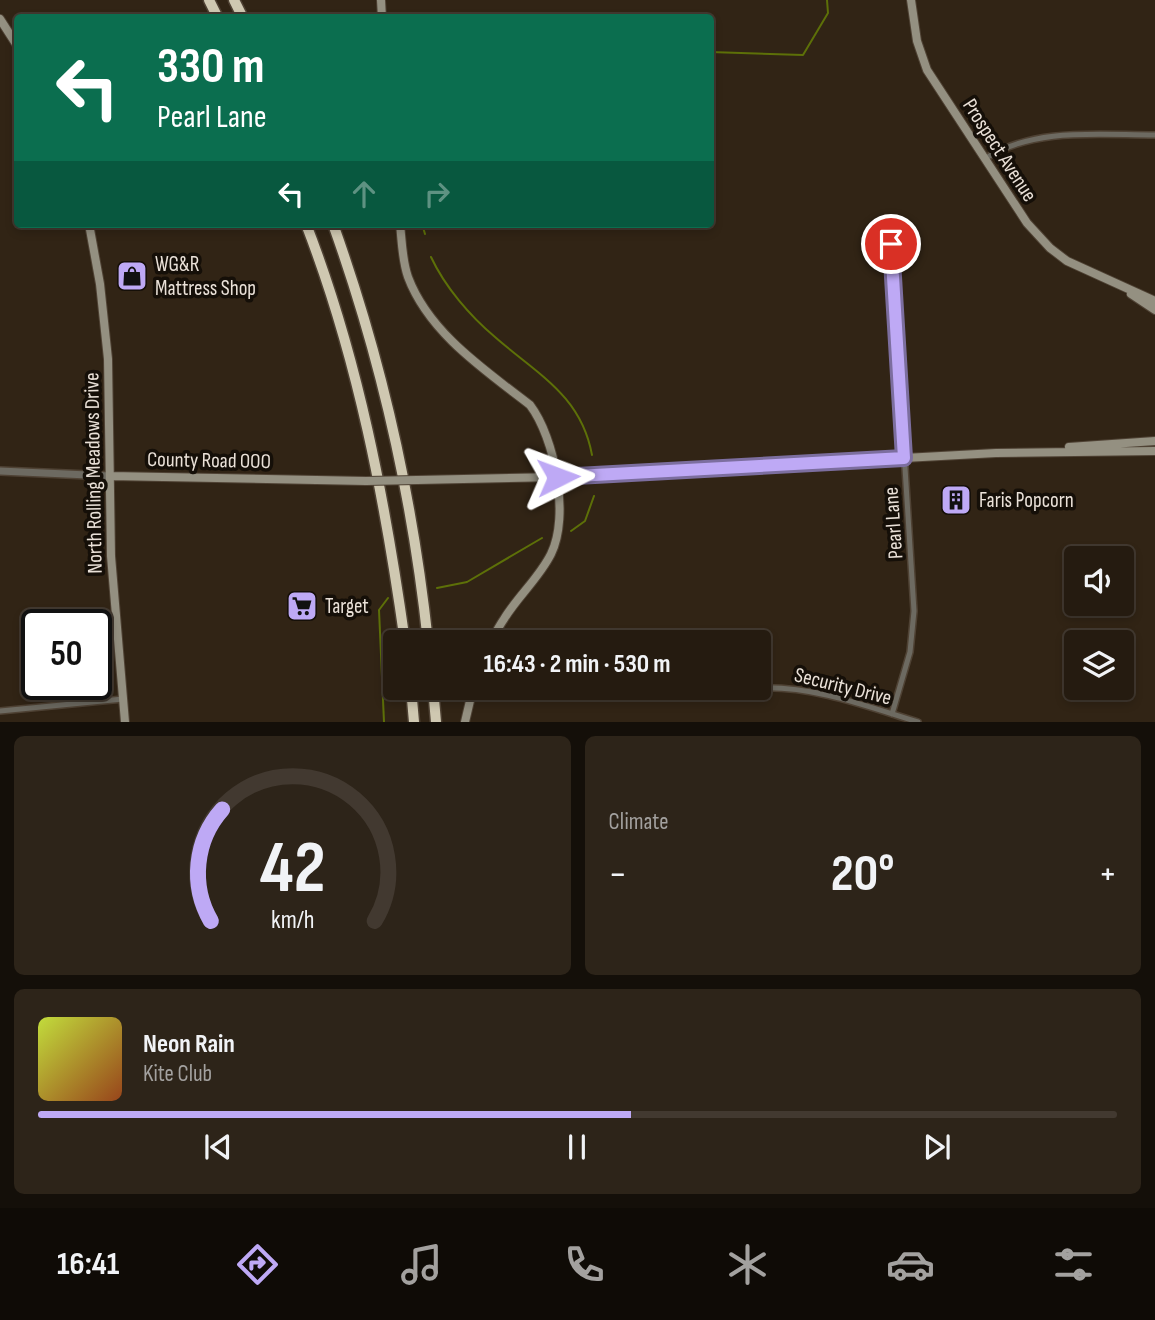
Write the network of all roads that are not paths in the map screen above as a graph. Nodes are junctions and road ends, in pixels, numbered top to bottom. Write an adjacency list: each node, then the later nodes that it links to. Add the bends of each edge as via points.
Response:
1 (911, 0): 5 (main road, Prospect Avenue, via 927,70)
2 (0, 19): 3 (main road)
3 (14, 41)
4 (1155, 135): 5 (street, via 1039,137)
5 (986, 158): 11 (main road, Prospect Avenue, via 1045,243 1067,261)
6 (90, 228): 19 (main road, North Rolling Meadows Drive, via 108,359)
7 (308, 228): 21 (highway, via 369,433)
8 (334, 228): 22 (highway, via 365,321 393,432)
9 (400, 228): 20 (main road, via 404,262 421,304 452,341 530,405 540,418)
10 (891, 244): 17 (street, Pearl Lane)
11 (1111, 281): 12 (main road); 13 (main road)
12 (1155, 300)
13 (1155, 310)
14 (1155, 441): 16 (main road)
15 (1155, 451): 16 (main road)
16 (1038, 452): 17 (main road, County Road OOO)
17 (904, 458): 20 (main road, County Road OOO); 30 (street, Pearl Lane, via 914,618)
18 (0, 471): 19 (street, County Road OOO)
19 (110, 476): 20 (main road, County Road OOO, bridge, via 366,481); 25 (main road, North Rolling Meadows Drive, via 111,556)
20 (558, 477): 23 (main road, via 558,535 551,553)
21 (403, 630)
22 (426, 630)
23 (497, 630)
24 (771, 688): 30 (street, Security Drive, via 815,691)
25 (123, 699): 29 (street); 31 (main road, North Rolling Meadows Drive)
26 (412, 700): 32 (highway)
27 (434, 700): 33 (highway)
28 (469, 700): 34 (main road)
29 (0, 711)
30 (892, 714): 35 (street, Security Drive)
31 (125, 722)
32 (414, 722)
33 (436, 722)
34 (465, 722)
35 (918, 722)

